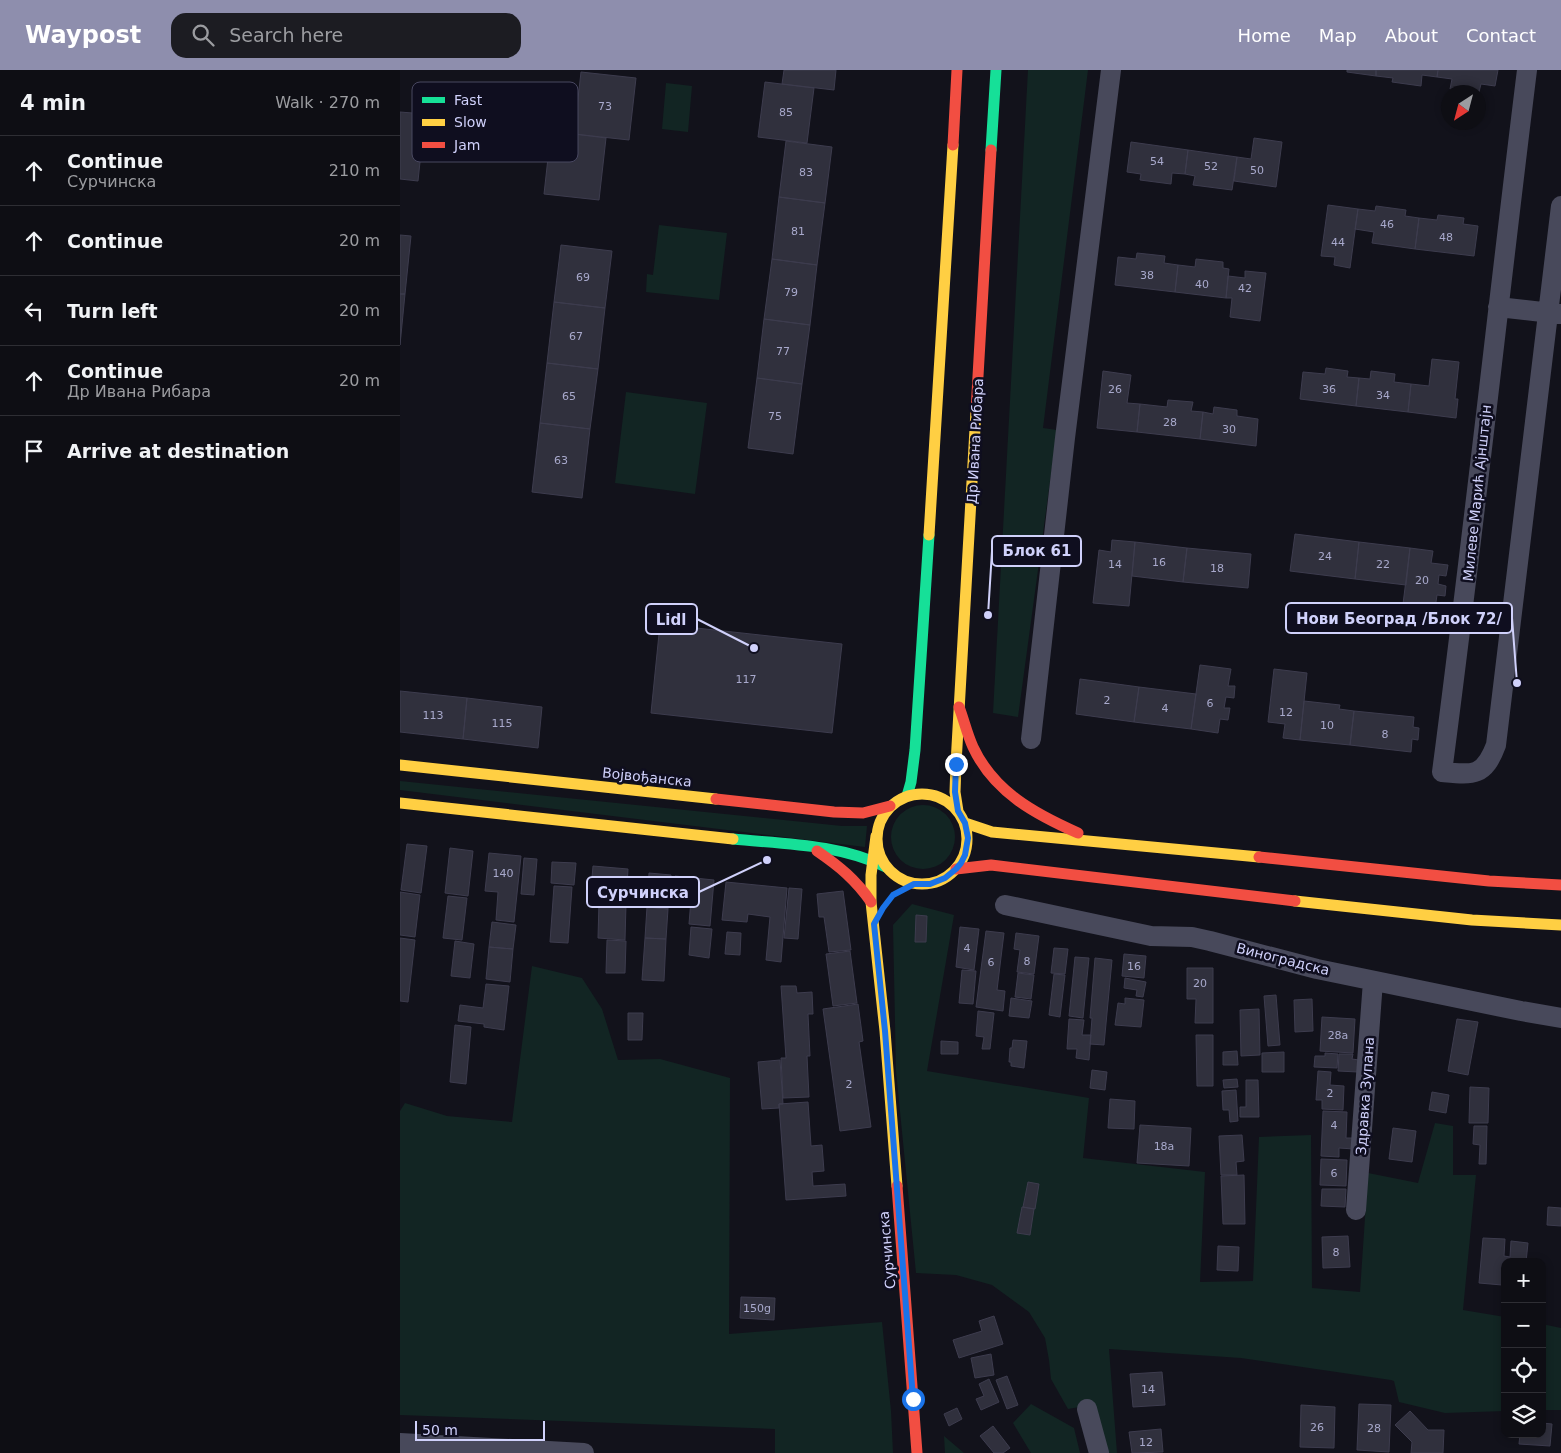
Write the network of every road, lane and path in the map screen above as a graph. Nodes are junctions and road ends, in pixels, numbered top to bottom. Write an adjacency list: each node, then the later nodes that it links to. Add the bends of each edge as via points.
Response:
1 (957, 70): 11 (main road, via 915,755)
2 (996, 70): 8 (main road, Др Ивана Рибара)
3 (1111, 70): 9 (street)
4 (1527, 70): 6 (street, Милеве Марић Ајнштајн)
5 (1561, 206): 7 (street, Милеве Марић Ајнштајн)
6 (1498, 307): 7 (street); 7 (street, Милеве Марић Ајнштајн, via 1442,772 1460,774 1474,773 1483,768 1496,745)
7 (1555, 313)
8 (959, 707): 14 (main road, Др Ивана Рибара, via 955,792); 17 (main road, via 973,747 994,782 1044,818)
9 (1031, 739)
10 (400, 764): 13 (main road, Војвођанска, via 834,812 862,813)
11 (907, 796): 13 (main road); 14 (main road, via 935,795)
12 (400, 803): 18 (main road)
13 (890, 806): 16 (main road, via 882,817)
14 (958, 811): 15 (main road)
15 (965, 823): 17 (main road, via 992,832); 21 (main road, via 967,846)
16 (876, 836): 19 (main road, Сурчинска); 20 (main road, via 878,852)
17 (1097, 842): 23 (main road, via 1479,880)
18 (810, 847): 19 (main road, via 845,851); 25 (main road, via 844,869)
19 (872, 860): 20 (main road); 25 (main road, Сурчинска)
20 (886, 867): 22 (main road, via 897,877)
21 (956, 869): 22 (main road, via 937,882); 29 (main road, via 991,865 1472,920)
22 (914, 884): 24 (main road)
23 (1561, 885)
24 (898, 892)
25 (871, 902): 28 (main road, Сурчинска)
26 (1005, 905): 30 (street, Виноградска, via 1152,936 1210,941)
27 (883, 908): 28 (main road)
28 (874, 924): 37 (main road, Сурчинска)
29 (1561, 925)
30 (1373, 981): 31 (street, Виноградска); 32 (street, Здравка Зупана)
31 (1561, 1018)
32 (1356, 1210)
33 (1087, 1409): 38 (street)
34 (400, 1444): 35 (street)
35 (528, 1452): 36 (street)
36 (584, 1453)
37 (917, 1453)
38 (1098, 1453)

